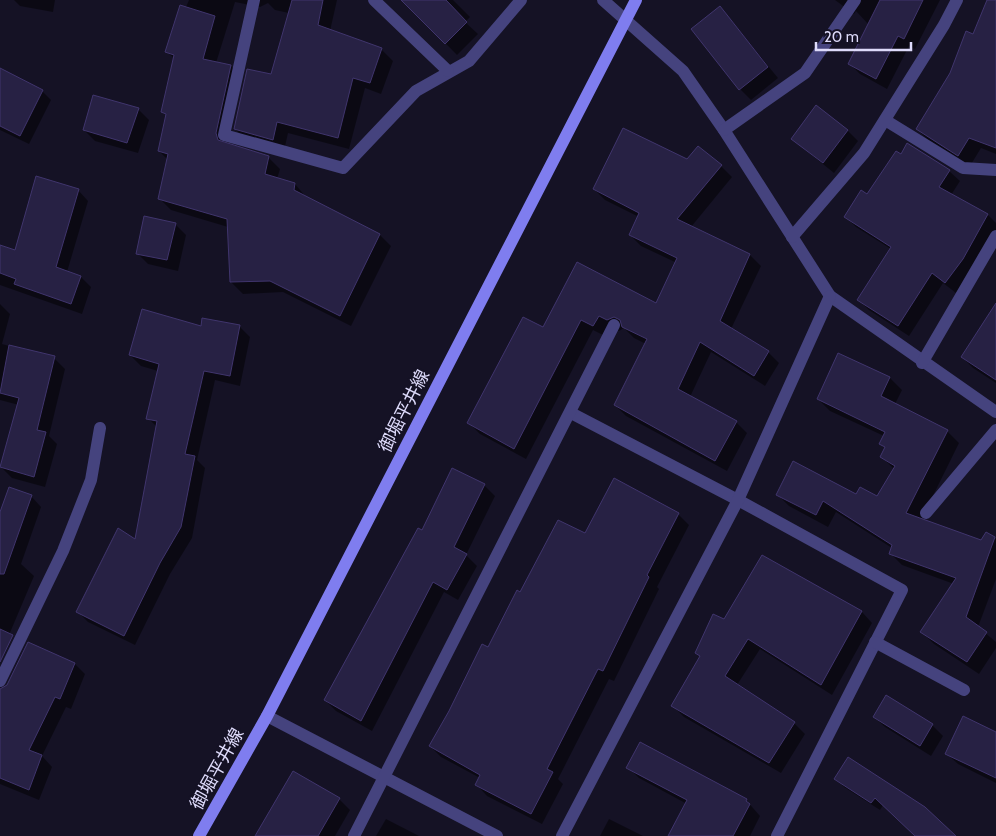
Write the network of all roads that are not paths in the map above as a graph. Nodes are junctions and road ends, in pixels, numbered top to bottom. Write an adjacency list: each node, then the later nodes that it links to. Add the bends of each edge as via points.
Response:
1 (254, 0): 9 (street, via 224,135 343,168 416,91)
2 (374, 0): 9 (street)
3 (521, 0): 9 (street, via 469,61)
4 (603, 0): 8 (street)
5 (636, 0): 8 (street, 御堀平井線)
6 (855, 0): 11 (street, via 805,73)
7 (957, 0): 10 (street)
8 (625, 19): 11 (street, via 683,71); 27 (street, 御堀平井線)
9 (448, 71)
10 (884, 120): 12 (street, via 963,168); 14 (street, via 864,153)
11 (724, 130): 14 (street)
12 (996, 170)
13 (996, 236): 17 (street)
14 (792, 238): 15 (street)
15 (830, 296): 17 (street); 22 (street)
16 (614, 325): 18 (street)
17 (922, 363): 19 (street)
18 (571, 412): 22 (street); 28 (street)
19 (996, 412)
20 (100, 428): 25 (street, via 91,480 63,551)
21 (996, 430): 23 (street)
22 (738, 500): 24 (street, via 902,590); 32 (street)
23 (926, 512)
24 (875, 642): 26 (street); 33 (street)
25 (0, 681)
26 (964, 690)
27 (267, 716): 28 (street); 29 (street, 御堀平井線)
28 (386, 777): 30 (street); 31 (street)
29 (199, 836)
30 (354, 836)
31 (498, 836)
32 (562, 836)
33 (777, 836)

